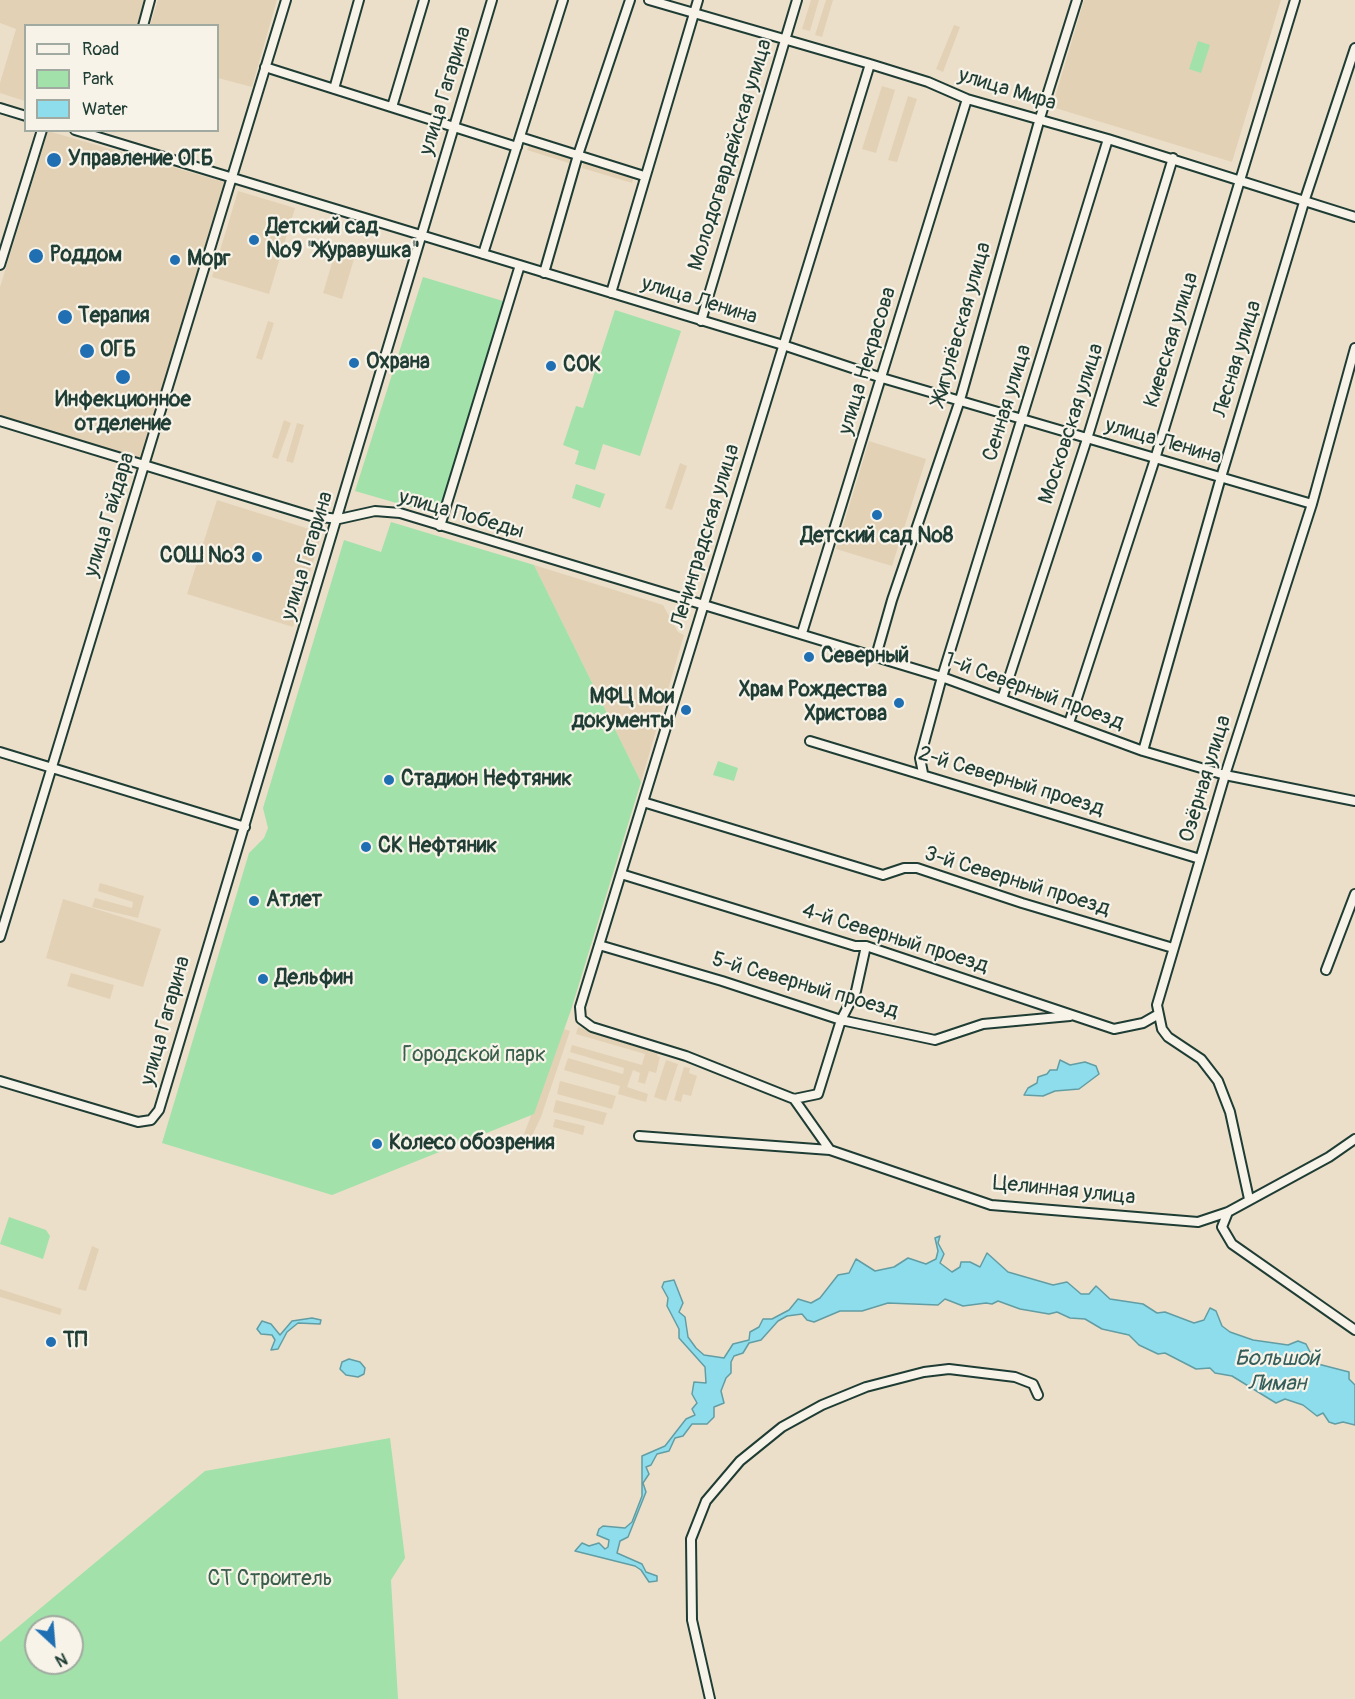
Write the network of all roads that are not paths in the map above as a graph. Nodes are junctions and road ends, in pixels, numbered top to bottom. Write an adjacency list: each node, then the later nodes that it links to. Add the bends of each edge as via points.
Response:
1 (150, 0): 14 (street)
2 (286, 0): 18 (street, улица Гайдара)
3 (359, 0): 19 (street)
4 (424, 0): 21 (street)
5 (492, 0): 25 (street, улица Гагарина)
6 (562, 0): 29 (street)
7 (630, 0): 33 (street)
8 (649, 0): 13 (street, улица Мира)
9 (698, 0): 13 (street)
10 (797, 0): 15 (street, Молодогвардейская улица)
11 (1077, 0): 24 (street, Жигулёвская улица)
12 (1295, 0): 37 (street, Киевская улица)
13 (694, 13): 15 (street, улица Мира); 35 (street)
14 (144, 24)
15 (785, 40): 17 (street, улица Мира); 46 (street, Молодогвардейская улица)
16 (1355, 48): 38 (street, Лесная улица)
17 (870, 64): 20 (street, улица Мира); 47 (street, Ленинградская улица)
18 (265, 68): 19 (street); 36 (street, улица Гайдара)
19 (334, 89): 21 (street)
20 (967, 99): 24 (street, улица Мира); 49 (street, улица Некрасова)
21 (392, 107): 25 (street)
22 (0, 108): 23 (street)
23 (24, 115)
24 (1040, 118): 30 (street, улица Мира); 50 (street, Жигулёвская улица)
25 (454, 126): 32 (street); 40 (street, улица Гагарина)
26 (41, 132): 42 (street)
27 (81, 132): 31 (street, улица Ленина)
28 (112, 132): 31 (street)
29 (520, 137): 32 (street); 33 (street)
30 (1108, 138): 34 (street, улица Мира); 51 (street, Сенная улица)
31 (110, 141): 36 (street, улица Ленина)
32 (517, 147): 41 (street)
33 (578, 155): 35 (street); 44 (street)
34 (1173, 159): 37 (street, улица Мира); 53 (street, Московская улица)
35 (644, 176): 45 (street)
36 (231, 177): 40 (street, улица Ленина); 55 (street, улица Гайдара)
37 (1239, 180): 38 (street, улица Мира); 54 (street, Киевская улица)
38 (1305, 199): 39 (street, улица Мира); 56 (street, Лесная улица)
39 (1355, 216)
40 (422, 237): 41 (street, улица Ленина); 58 (street, улица Гагарина)
41 (483, 254): 43 (street, улица Ленина)
42 (0, 265)
43 (520, 265): 44 (street, улица Ленина); 59 (street)
44 (544, 273): 45 (street, улица Ленина)
45 (611, 292): 46 (street, улица Ленина)
46 (700, 321): 47 (street, улица Ленина)
47 (783, 345): 49 (street, улица Ленина); 60 (street, Ленинградская улица)
48 (1355, 348): 57 (street, Озёрная улица)
49 (882, 378): 50 (street, улица Ленина); 61 (street, улица Некрасова)
50 (960, 400): 51 (street, улица Ленина); 62 (street, Жигулёвская улица)
51 (1022, 419): 53 (street, улица Ленина); 63 (street, Сенная улица)
52 (0, 421): 55 (street, улица Победы)
53 (1087, 439): 54 (street, улица Ленина); 64 (street, Московская улица)
54 (1155, 459): 56 (street, улица Ленина); 65 (street, Киевская улица)
55 (144, 466): 58 (street, улица Победы, via 311,516); 69 (street, улица Гайдара)
56 (1221, 478): 57 (street, улица Ленина); 68 (street, Лесная улица)
57 (1312, 504): 71 (street, Озёрная улица)
58 (339, 519): 59 (street, улица Победы, via 375,511 400,513); 74 (street, улица Гагарина)
59 (440, 526): 60 (street, улица Победы)
60 (705, 604): 61 (street, 1-й Северный проезд); 73 (street, Ленинградская улица)
61 (802, 633): 62 (street, 1-й Северный проезд)
62 (876, 656): 63 (street, 1-й Северный проезд)
63 (942, 677): 64 (street, 1-й Северный проезд); 70 (street, Сенная улица, via 920,758)
64 (1002, 699): 65 (street, 1-й Северный проезд)
65 (1069, 723): 68 (street, 1-й Северный проезд)
66 (810, 741): 70 (street, 2-й Северный проезд)
67 (0, 752): 69 (street)
68 (1143, 752): 71 (street, 1-й Северный проезд)
69 (51, 769): 74 (street); 78 (street, улица Гайдара)
70 (923, 773): 75 (street, 2-й Северный проезд)
71 (1225, 775): 72 (street, 1-й Северный проезд); 75 (street, Озёрная улица)
72 (1355, 801)
73 (643, 802): 76 (street, Ленинградская улица); 81 (street, 3-й Северный проезд, via 884,875 917,868)
74 (244, 826): 86 (street, улица Гагарина, via 159,1110 151,1120 138,1122)
75 (1200, 859): 81 (street, Озёрная улица)
76 (621, 874): 79 (street, Ленинградская улица); 80 (street, 4-й Северный проезд, via 855,946)
77 (1355, 894): 82 (street)
78 (0, 937)
79 (599, 945): 85 (street, 5-й Северный проезд); 87 (street, Ленинградская улица, via 580,1007 581,1019 592,1027 686,1056)
80 (866, 946): 84 (street, 4-й Северный проезд); 85 (street, via 856,991)
81 (1173, 948): 83 (street, Озёрная улица)
82 (1326, 970)
83 (1157, 1015): 84 (street, 4-й Северный проезд, via 1143,1023 1114,1029); 91 (street, via 1168,1037 1201,1059 1218,1081 1230,1112)
84 (1073, 1016): 85 (street, 5-й Северный проезд, via 983,1024 934,1040)
85 (841, 1020): 87 (street, via 818,1094)
86 (0, 1081)
87 (794, 1099): 90 (street)
88 (639, 1136): 90 (street, Целинная улица)
89 (1355, 1139): 91 (street, Целинная улица, via 1329,1157)
90 (830, 1150): 92 (street, Целинная улица, via 991,1205 1197,1222)
91 (1249, 1198): 92 (street, Целинная улица)
92 (1228, 1212): 93 (street, via 1222,1227 1232,1245)
93 (1354, 1327)
94 (1038, 1395): 95 (street, via 1033,1384 1015,1377 949,1369 924,1372 866,1387 822,1405 782,1427 740,1461 706,1501 691,1539 692,1620)
95 (710, 1699)

